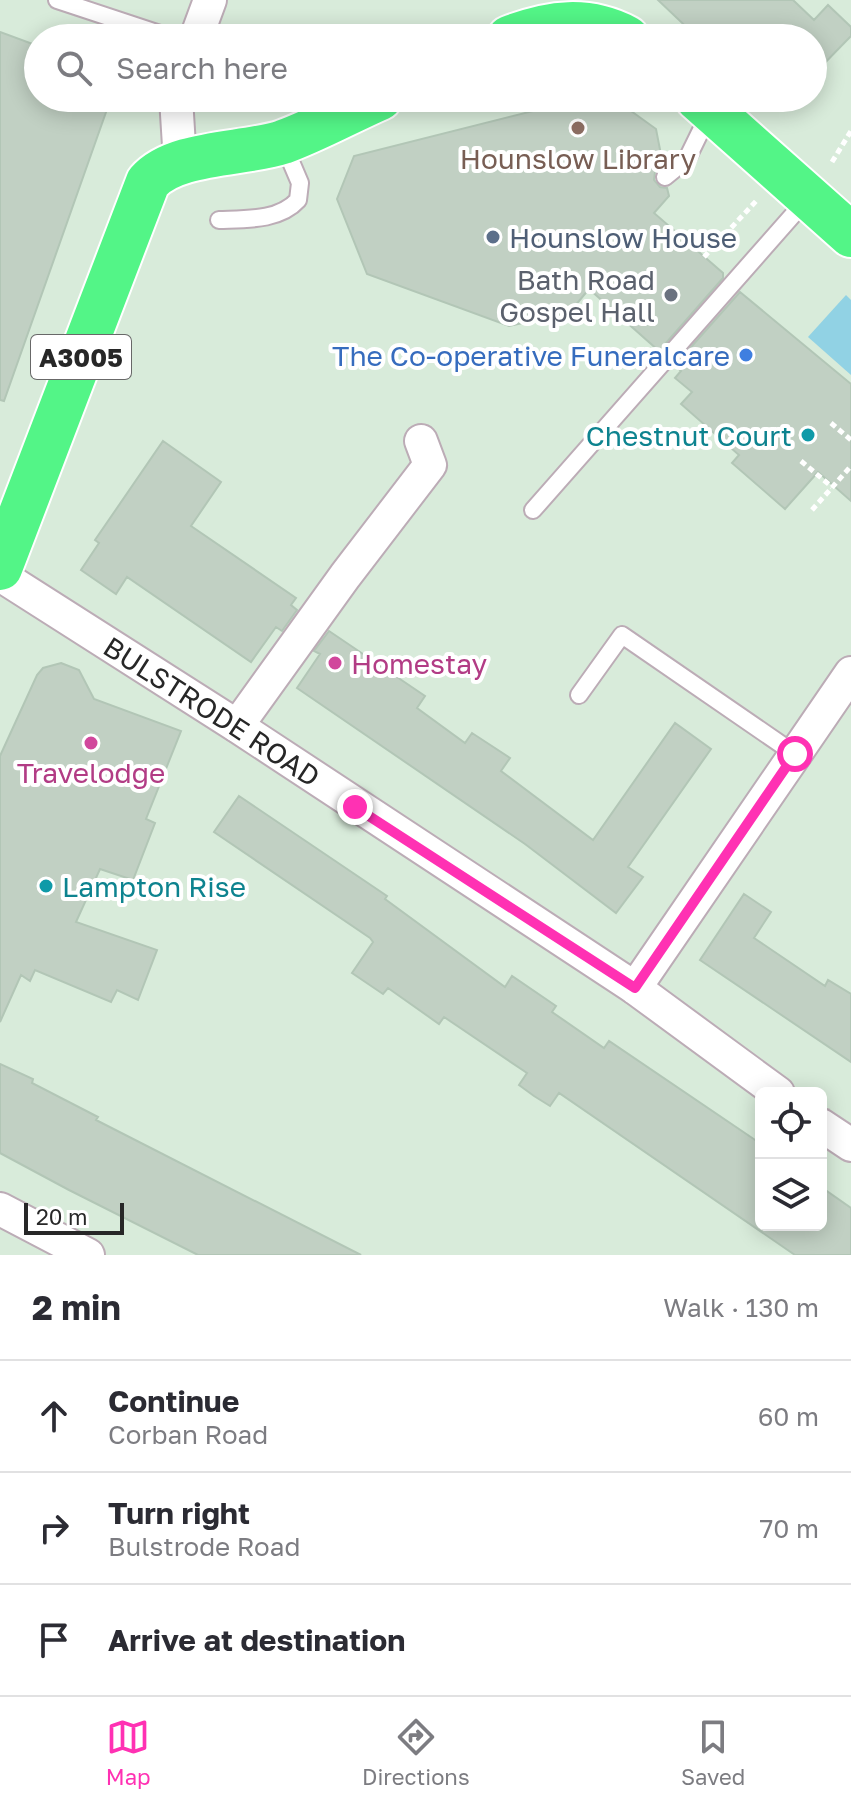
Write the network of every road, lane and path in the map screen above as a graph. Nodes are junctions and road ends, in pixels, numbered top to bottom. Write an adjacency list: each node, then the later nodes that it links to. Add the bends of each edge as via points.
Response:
1 (57, 0): 4 (lane)
2 (210, 0): 5 (street)
3 (607, 21): 6 (main road)
4 (130, 24)
5 (201, 24)
6 (567, 24)
7 (177, 112): 13 (street)
8 (349, 112): 12 (main road, A3005)
9 (711, 112): 14 (lane, via 687,159)
10 (713, 112): 15 (main road)
11 (851, 131): 15 (path)
12 (283, 142): 13 (main road, A3005); 16 (lane, via 300,183 298,200 285,211)
13 (180, 162): 27 (main road, A3005, via 158,171 148,182)
14 (665, 177)
15 (808, 177): 17 (main road); 18 (path); 25 (lane)
16 (219, 220)
17 (851, 235)
18 (704, 257)
19 (831, 423): 20 (path)
20 (851, 440)
21 (421, 441): 31 (street, via 430,465)
22 (801, 461): 24 (path)
23 (851, 466): 24 (path)
24 (832, 487): 26 (path)
25 (533, 510)
26 (812, 510)
27 (0, 568)
28 (0, 575): 31 (street, BULSTRODE ROAD)
29 (851, 673): 32 (street)
30 (579, 695): 32 (lane, via 622,635)
31 (237, 726): 33 (street, BULSTRODE ROAD)
32 (795, 754): 33 (street)
33 (635, 988): 34 (street, BULSTRODE ROAD)
34 (770, 1087)
35 (827, 1129): 36 (street)
36 (851, 1145)
37 (0, 1209): 38 (street)
38 (88, 1255)

